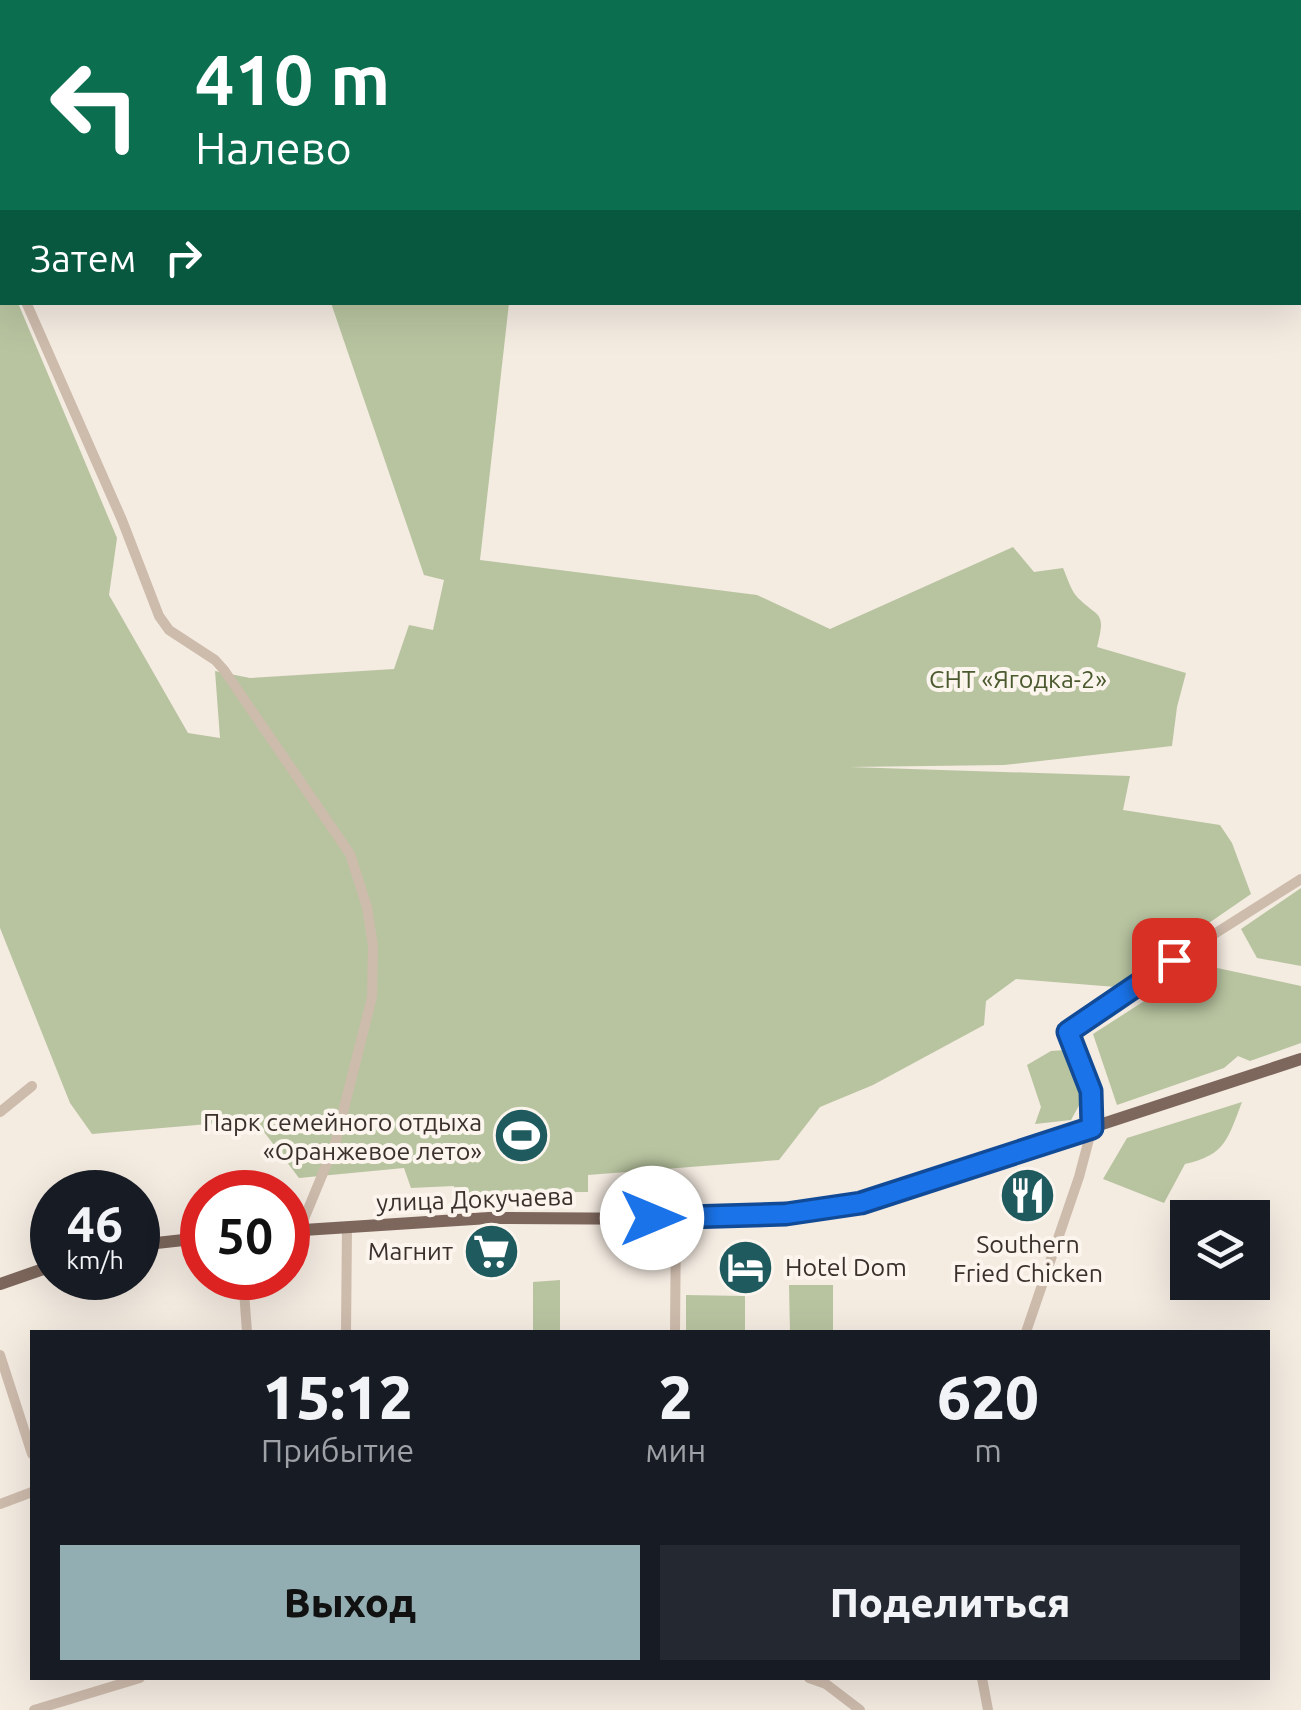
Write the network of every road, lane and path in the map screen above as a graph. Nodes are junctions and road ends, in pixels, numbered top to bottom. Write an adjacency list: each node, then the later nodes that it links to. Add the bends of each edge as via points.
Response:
1 (27, 305): 7 (street, via 158,616 224,670 350,854 367,907 372,997 335,1144)
2 (1301, 879): 6 (street, via 1068,1032 1091,1091)
3 (1301, 1059): 6 (main road, улица Докучаева)
4 (32, 1086): 5 (street)
5 (0, 1112)
6 (1092, 1128): 8 (main road, улица Докучаева, via 861,1203); 17 (street)
7 (310, 1196)
8 (676, 1218): 9 (main road, улица Докучаева, via 489,1218); 16 (street)
9 (347, 1227): 10 (main road, улица Докучаева); 15 (street)
10 (310, 1230)
11 (30, 1274): 12 (main road)
12 (0, 1284)
13 (244, 1300): 14 (street)
14 (246, 1330)
15 (346, 1330)
16 (676, 1330)
17 (1027, 1330)
18 (0, 1355): 19 (street)
19 (30, 1448)
20 (30, 1493): 21 (street)
21 (0, 1504)
22 (815, 1680): 26 (street)
23 (982, 1680): 27 (street)
24 (108, 1683): 25 (street)
25 (34, 1710)
26 (860, 1710)
27 (988, 1710)

